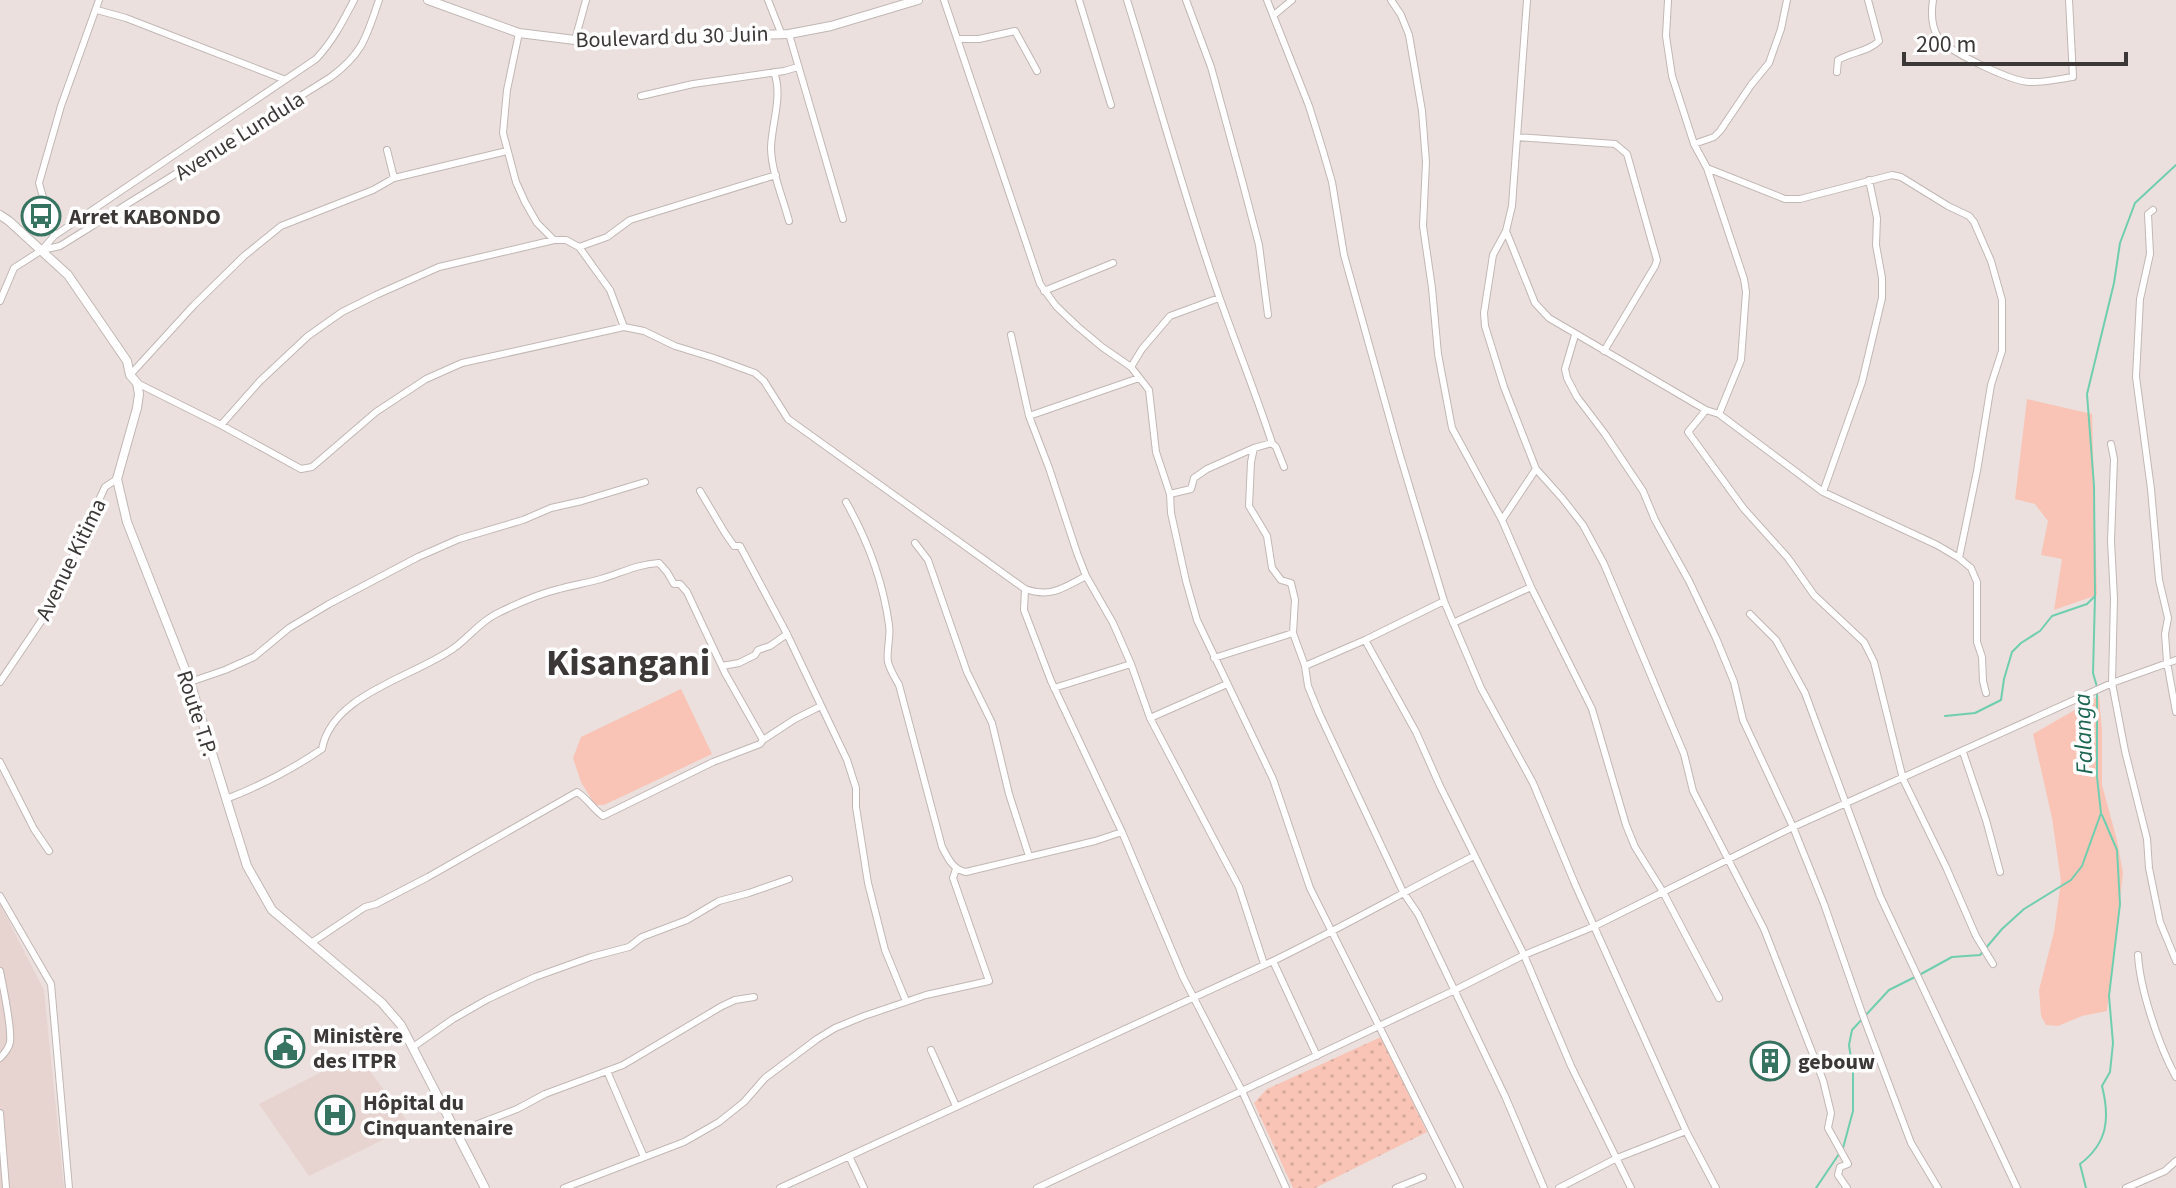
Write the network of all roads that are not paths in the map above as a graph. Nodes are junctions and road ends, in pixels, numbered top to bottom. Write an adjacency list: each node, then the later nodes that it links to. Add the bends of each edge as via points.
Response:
1 (99, 0): 21 (street)
2 (354, 0): 31 (street, Avenue Lundula, via 326,49)
3 (379, 0): 50 (street, Avenue Lundula, via 365,41 349,64 60,246)
4 (428, 0): 23 (street, Boulevard du 30 Juin)
5 (586, 0): 26 (street)
6 (768, 0): 24 (street)
7 (918, 0): 24 (street, Boulevard du 30 Juin)
8 (944, 0): 25 (street)
9 (1079, 0): 33 (street)
10 (1127, 0): 53 (street)
11 (1186, 0): 55 (street, via 1211,67 1259,245)
12 (1267, 0): 22 (street)
13 (1292, 0): 22 (street)
14 (1391, 0): 79 (street, via 1409,35 1422,111 1423,226 1446,405 1452,428)
15 (1527, 0): 34 (street)
16 (1668, 0): 35 (street, via 1668,55)
17 (1787, 0): 35 (street, via 1769,63 1720,131)
18 (1868, 0): 30 (street, via 1879,41 1838,60)
19 (1933, 0): 20 (street, via 1933,25 1953,52 2027,82 2073,77)
20 (2069, 0)
21 (97, 10): 31 (street); 47 (street, via 39,183)
22 (1274, 15): 85 (street, via 1332,182 1344,255)
23 (519, 33): 26 (street, Boulevard du 30 Juin); 37 (street, via 507,90)
24 (785, 34): 26 (street, Boulevard du 30 Juin); 27 (street)
25 (958, 39): 28 (street, via 1015,31); 52 (street)
26 (575, 40)
27 (798, 67): 29 (street); 44 (street)
28 (1037, 71)
29 (774, 72): 32 (street); 39 (street, via 777,108 771,149)
30 (1837, 72)
31 (283, 79): 47 (street, Avenue Lundula)
32 (641, 96)
33 (1111, 105)
34 (1517, 137): 46 (street); 59 (street, via 1615,144 1627,154 1657,260)
35 (1694, 144): 38 (street)
36 (387, 150): 40 (street)
37 (507, 151): 40 (street); 48 (street, via 525,202)
38 (1707, 168): 41 (street, via 1785,199); 65 (street, via 1746,292 1741,360)
39 (776, 175): 45 (street); 49 (street, via 630,220 607,237)
40 (394, 178): 61 (street, via 281,226 262,240)
41 (1869, 180): 76 (street, via 1882,298 1862,382); 81 (street, via 1901,177 1969,216 1991,261 2002,300 2002,351)
42 (2153, 210): 93 (street, via 2148,214 2150,254 2140,299 2136,377 2168,618)
43 (0, 215): 50 (street)
44 (843, 219)
45 (789, 221)
46 (1506, 231): 58 (street, via 1535,303); 72 (street, via 1493,255 1485,326)
47 (54, 236): 50 (street, Avenue Lundula)
48 (554, 240): 49 (street); 67 (street, via 439,267 342,312 308,336)
49 (579, 247): 56 (street, via 610,290)
50 (42, 250): 54 (street, via 14,268); 61 (street, via 99,317)
51 (1113, 263): 52 (street)
52 (1044, 291): 60 (street, via 1077,326)
53 (1219, 298): 60 (street, via 1170,316); 68 (street)
54 (0, 301)
55 (1268, 315)
56 (624, 327): 67 (street, via 462,363 426,379 306,469); 84 (street, via 755,373 788,419)
57 (1011, 335): 66 (street)
58 (1575, 335): 59 (street); 112 (street, via 1567,378 1643,491 1689,581 1734,682 1743,720)
59 (1604, 351): 64 (street)
60 (1131, 367): 62 (street)
61 (130, 375): 63 (street)
62 (1139, 378): 66 (street); 77 (street, via 1149,390 1156,452)
63 (137, 383): 67 (street); 73 (street, Route T.P., via 137,408)
64 (1706, 410): 65 (street); 109 (street, via 1688,432 1814,595 1864,642 1874,662)
65 (1719, 414): 76 (street)
66 (1029, 416): 82 (street)
67 (221, 425)
68 (1272, 443): 70 (street); 71 (street)
69 (2111, 444): 99 (street)
70 (1254, 448): 77 (street, via 1207,469 1194,478 1191,489); 88 (street, via 1249,506 1267,536 1272,568 1291,583)
71 (1284, 467)
72 (1536, 469): 79 (street); 117 (street, via 1583,525 1604,564 1684,754 1693,791)
73 (117, 479): 97 (street, Avenue Kitima, via 105,487 48,611); 98 (street, Route T.P., via 127,522)
74 (645, 482): 98 (street, via 445,545 329,604 254,657)
75 (700, 491): 89 (street, via 734,546 748,558)
76 (1823, 492): 81 (street)
77 (1170, 494): 91 (street, via 1186,581)
78 (846, 502): 118 (street, via 880,577 890,628 889,667 899,685 942,847)
79 (1502, 520): 83 (street)
80 (915, 543): 115 (street, via 928,560 967,672 992,723)
81 (1959, 558): 102 (street, via 1977,582 1977,642)
82 (1086, 576): 84 (street, via 1048,594); 94 (street)
83 (1531, 587): 87 (street); 122 (street, via 1592,709 1635,847)
84 (1025, 589): 101 (street, via 1024,610)
85 (1444, 601): 87 (street); 90 (street)
86 (1750, 614): 111 (street, via 1791,665)
87 (1453, 623): 124 (street, via 1481,688 1533,783)
88 (1293, 633): 91 (street); 96 (street)
89 (787, 634): 95 (street, via 739,663); 103 (street)
90 (1365, 640): 96 (street); 116 (street, via 1416,732)
91 (1214, 658): 100 (street)
92 (2176, 660): 93 (street)
93 (2167, 662): 99 (street); 104 (street)
94 (1131, 664): 101 (street); 105 (street)
95 (722, 666): 106 (street); 110 (street, via 687,592 659,563 644,564 557,589 487,619 455,648 370,692 340,715 322,749 293,769)
96 (1305, 666): 121 (street, via 1319,713)
97 (0, 682)
98 (190, 682): 110 (street, Route T.P.)
99 (2112, 683): 107 (street); 130 (street, via 2160,922)
100 (1227, 684): 105 (street); 125 (street, via 1273,779 1300,863)
101 (1054, 688): 113 (street)
102 (1986, 693)
103 (821, 706): 106 (street); 138 (street, via 856,788 868,883 885,950)
104 (2176, 712)
105 (1150, 718): 131 (street, via 1239,887)
106 (763, 740): 126 (street, via 603,816 577,792 365,907)
107 (1963, 752): 109 (street); 119 (street)
108 (0, 762): 114 (street)
109 (1903, 779): 111 (street); 132 (street)
110 (226, 799): 126 (street, Route T.P., via 247,866 265,899)
111 (1846, 804): 112 (street); 172 (street, via 1880,896)
112 (1793, 827): 117 (street); 171 (street, via 1911,1143)
113 (1122, 832): 115 (street); 136 (street)
114 (49, 851)
115 (1029, 856): 118 (street, via 966,872)
116 (1474, 856): 121 (street); 127 (street)
117 (1728, 860): 122 (street); 170 (street, via 1764,929 1823,1080 1831,1113 1828,1128 1848,1164 1838,1175)
118 (956, 869): 138 (street, via 953,878 989,981)
119 (2000, 872)
120 (789, 879): 140 (street, via 719,901 629,947 535,977 453,1019)
121 (1403, 892): 125 (street); 134 (street)
122 (1663, 892): 124 (street); 137 (street)
123 (0, 896): 157 (street, via 51,984)
124 (1595, 926): 127 (street); 149 (street)
125 (1331, 932): 129 (street); 139 (street)
126 (311, 943): 140 (street, Route T.P., via 382,1003)
127 (1524, 955): 134 (street); 153 (street)
128 (2138, 955): 145 (street, via 2149,1008)
129 (1273, 961): 131 (street); 142 (street)
130 (2176, 961)
131 (1264, 964): 136 (street)
132 (1993, 964)
133 (0, 971): 143 (street, via 10,1042)
134 (1455, 990): 139 (street); 166 (street)
135 (754, 997): 144 (street, via 722,1006)
136 (1193, 997): 146 (street); 147 (street)
137 (1719, 998)
138 (906, 1001): 152 (street, via 817,1039 719,1122)
139 (1380, 1026): 142 (street); 165 (street)
140 (413, 1047): 150 (street, Route T.P.)
141 (931, 1050): 147 (street)
142 (1317, 1056): 146 (street)
143 (0, 1058)
144 (607, 1071): 150 (street); 152 (street)
145 (2176, 1077)
146 (1242, 1091): 162 (street); 163 (street)
147 (956, 1106): 151 (street)
148 (0, 1113): 156 (street)
149 (1686, 1131): 153 (street); 169 (street)
150 (457, 1132): 158 (street, Route T.P.)
151 (849, 1156): 160 (street); 161 (street)
152 (644, 1157): 159 (street)
153 (1617, 1158): 167 (street); 168 (street)
154 (2176, 1161): 173 (street)
155 (1423, 1177): 164 (street)
156 (6, 1188)
157 (69, 1188)
158 (485, 1188)
159 (564, 1188)
160 (780, 1188)
161 (864, 1188)
162 (1037, 1188)
163 (1286, 1188)
164 (1396, 1188)
165 (1460, 1188)
166 (1544, 1188)
167 (1559, 1188)
168 (1631, 1188)
169 (1716, 1188)
170 (1847, 1188)
171 (1938, 1188)
172 (2017, 1188)
173 (2126, 1188)

